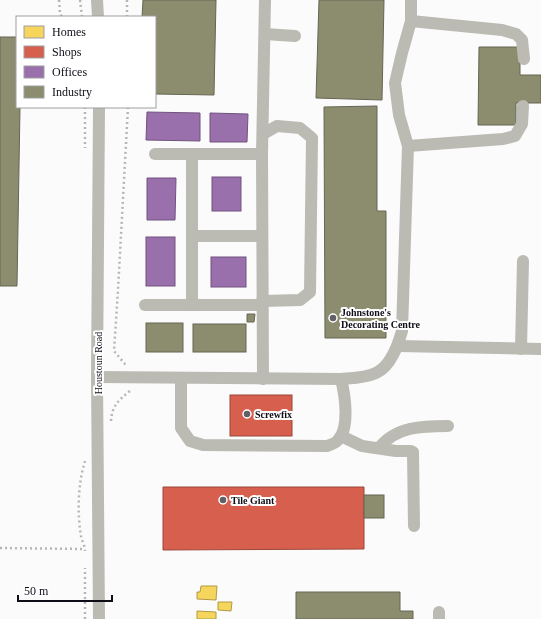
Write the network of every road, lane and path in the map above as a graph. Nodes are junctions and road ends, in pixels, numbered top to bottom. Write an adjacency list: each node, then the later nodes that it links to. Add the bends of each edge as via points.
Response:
1 (60, 0): 7 (path)
2 (80, 0): 8 (path)
3 (97, 0): 9 (street)
4 (127, 0): 10 (path)
5 (265, 0): 12 (street)
6 (411, 0): 11 (street)
7 (61, 16)
8 (82, 16)
9 (98, 16)
10 (127, 16)
11 (411, 22): 14 (street, via 502,30 516,34 522,40); 18 (street, via 395,84 399,115)
12 (265, 34): 13 (street); 17 (street)
13 (295, 36)
14 (524, 59)
15 (523, 106): 18 (street, via 522,124 515,136)
16 (99, 108): 31 (street, Houstoun Road)
17 (262, 134): 20 (street); 25 (street, via 277,126 300,128 312,138 310,292 300,300)
18 (408, 146): 28 (street, via 402,331)
19 (155, 154): 21 (street)
20 (262, 154): 21 (street); 23 (street)
21 (192, 155): 22 (street)
22 (192, 236): 23 (street); 27 (street)
23 (262, 236): 25 (street)
24 (523, 261): 29 (street)
25 (262, 303): 27 (street); 33 (street)
26 (144, 305): 27 (street)
27 (192, 305)
28 (398, 346): 29 (street); 34 (street, via 389,361 377,373 361,378)
29 (521, 348): 30 (street)
30 (541, 349)
31 (97, 377): 32 (street); 41 (street, Houstoun Road)
32 (181, 378): 33 (street); 36 (street, via 181,428 190,441 203,445 327,446 338,441)
33 (262, 379): 34 (street)
34 (341, 379): 36 (street, via 345,397 344,429)
35 (448, 426): 37 (street, via 414,427 398,432 384,441)
36 (341, 436): 37 (street, via 362,446)
37 (379, 448): 38 (street, via 413,452)
38 (414, 526)
39 (0, 548): 40 (path)
40 (85, 549)
41 (99, 619)

